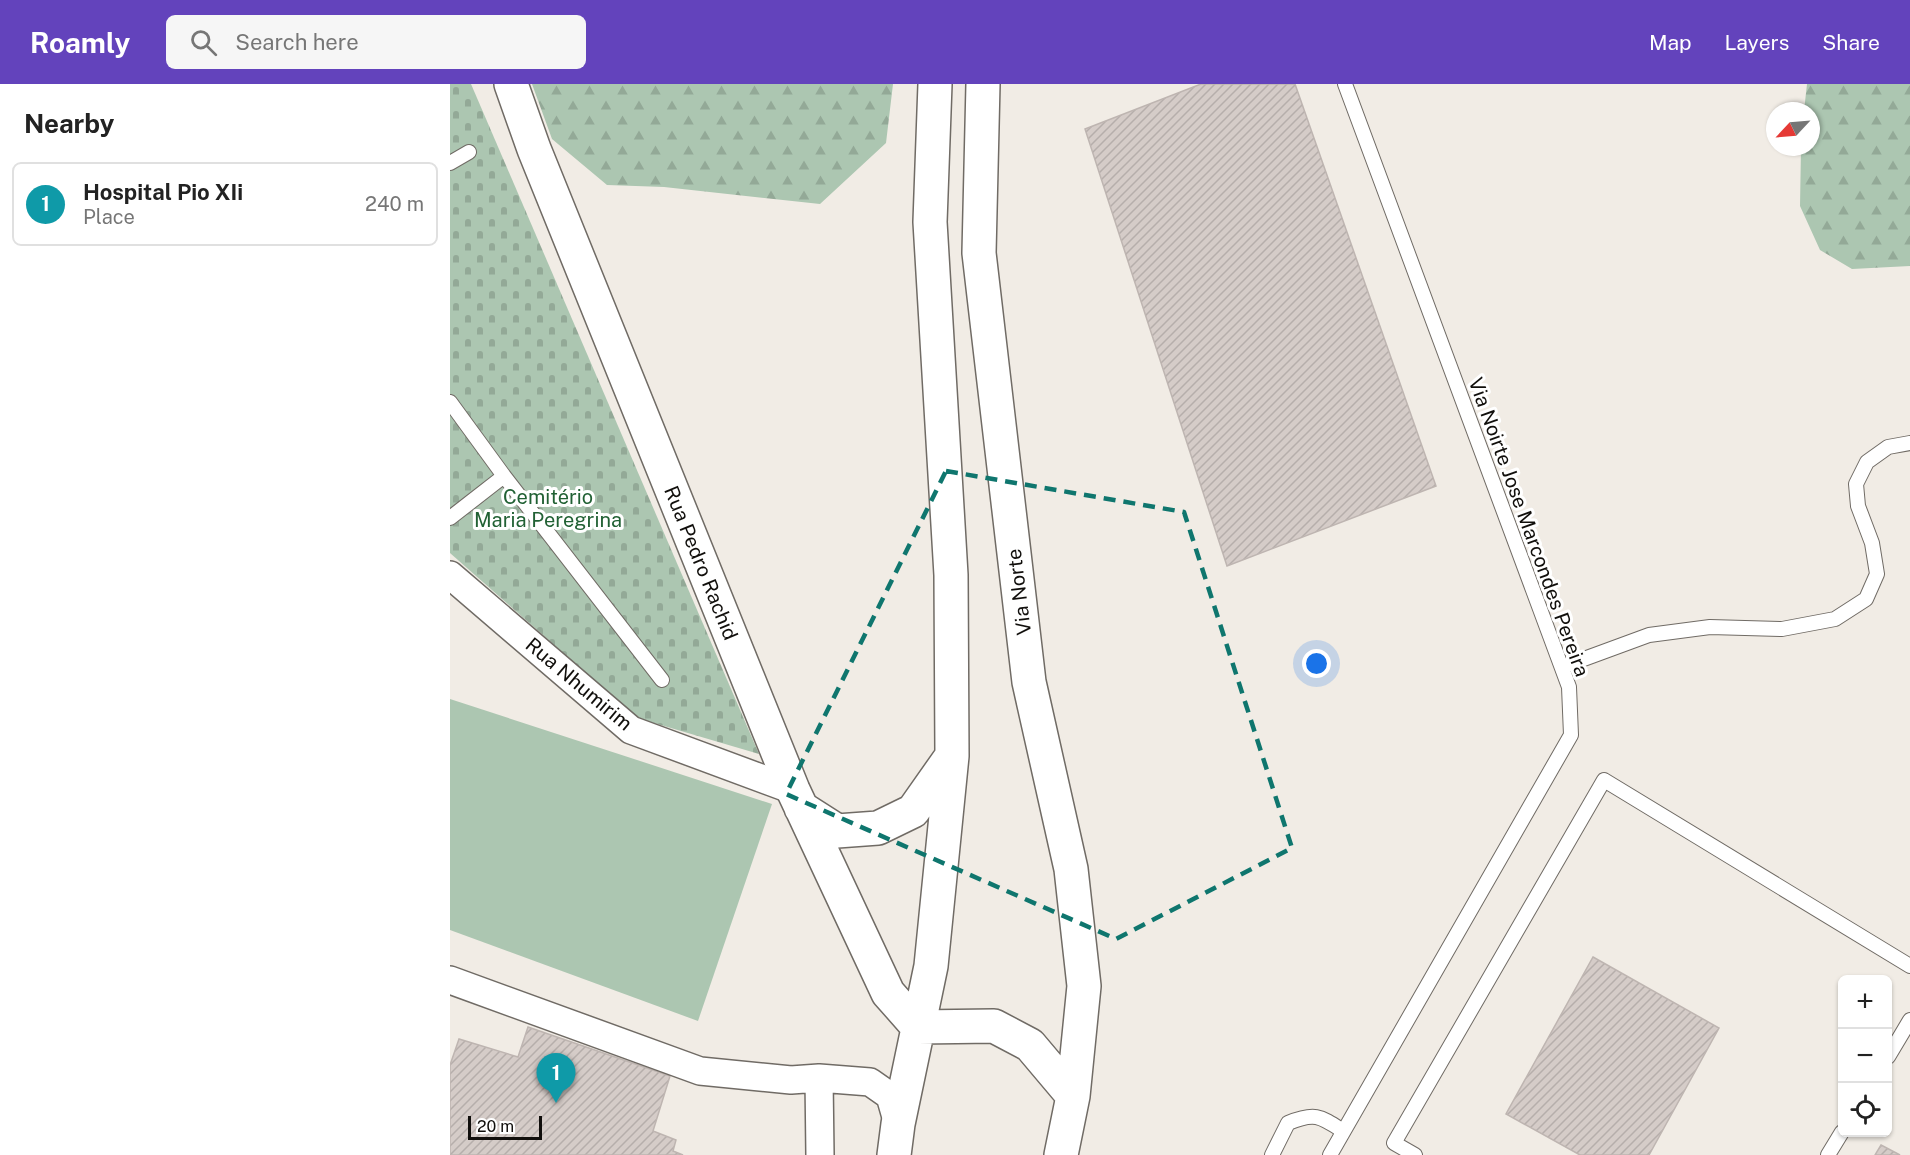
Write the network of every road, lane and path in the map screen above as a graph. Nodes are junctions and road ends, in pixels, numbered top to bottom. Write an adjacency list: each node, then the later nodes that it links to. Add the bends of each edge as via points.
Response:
1 (511, 84): 15 (main road, Rua Pedro Rachid)
2 (935, 84): 14 (main road, via 930,222 951,574)
3 (983, 84): 22 (main road, Via Norte, via 979,253 1029,682 1071,869 1084,986)
4 (1345, 84): 12 (lane, Via Noirte Jose Marcondes Pereira)
5 (469, 152): 6 (lane)
6 (450, 162)
7 (450, 402): 9 (lane)
8 (1910, 443): 12 (lane, via 1888,447 1867,462 1856,484 1876,574 1866,599 1843,614 1782,629 1710,627 1649,635)
9 (504, 476): 10 (lane); 13 (lane)
10 (450, 518)
11 (450, 575): 15 (street, Rua Nhumirim, via 631,730)
12 (1562, 667): 23 (lane, Via Noirte Jose Marcondes Pereira, via 1569,687 1571,735)
13 (662, 680)
14 (952, 756): 15 (main road, via 913,811 878,828 837,831); 19 (main road, via 931,966)
15 (797, 799): 19 (main road, Rua Pedro Rachid, via 888,993)
16 (1910, 966): 30 (lane, via 1605,780 1394,1143)
17 (450, 981): 21 (street, via 700,1071 791,1080)
18 (1910, 1020): 20 (lane)
19 (918, 1027): 22 (main road, via 994,1026 1030,1045); 25 (main road)
20 (1892, 1050)
21 (819, 1078): 25 (street, via 870,1082 890,1096); 26 (street)
22 (1073, 1096): 27 (main road, Via Norte)
23 (1343, 1131): 28 (lane, via 1321,1117 1303,1117 1288,1123); 29 (lane, Via Noirte Jose Marcondes Pereira)
24 (1838, 1137): 31 (lane)
25 (896, 1140)
26 (820, 1155)
27 (1061, 1155)
28 (1272, 1155)
29 (1330, 1155)
30 (1414, 1155)
31 (1828, 1155)

